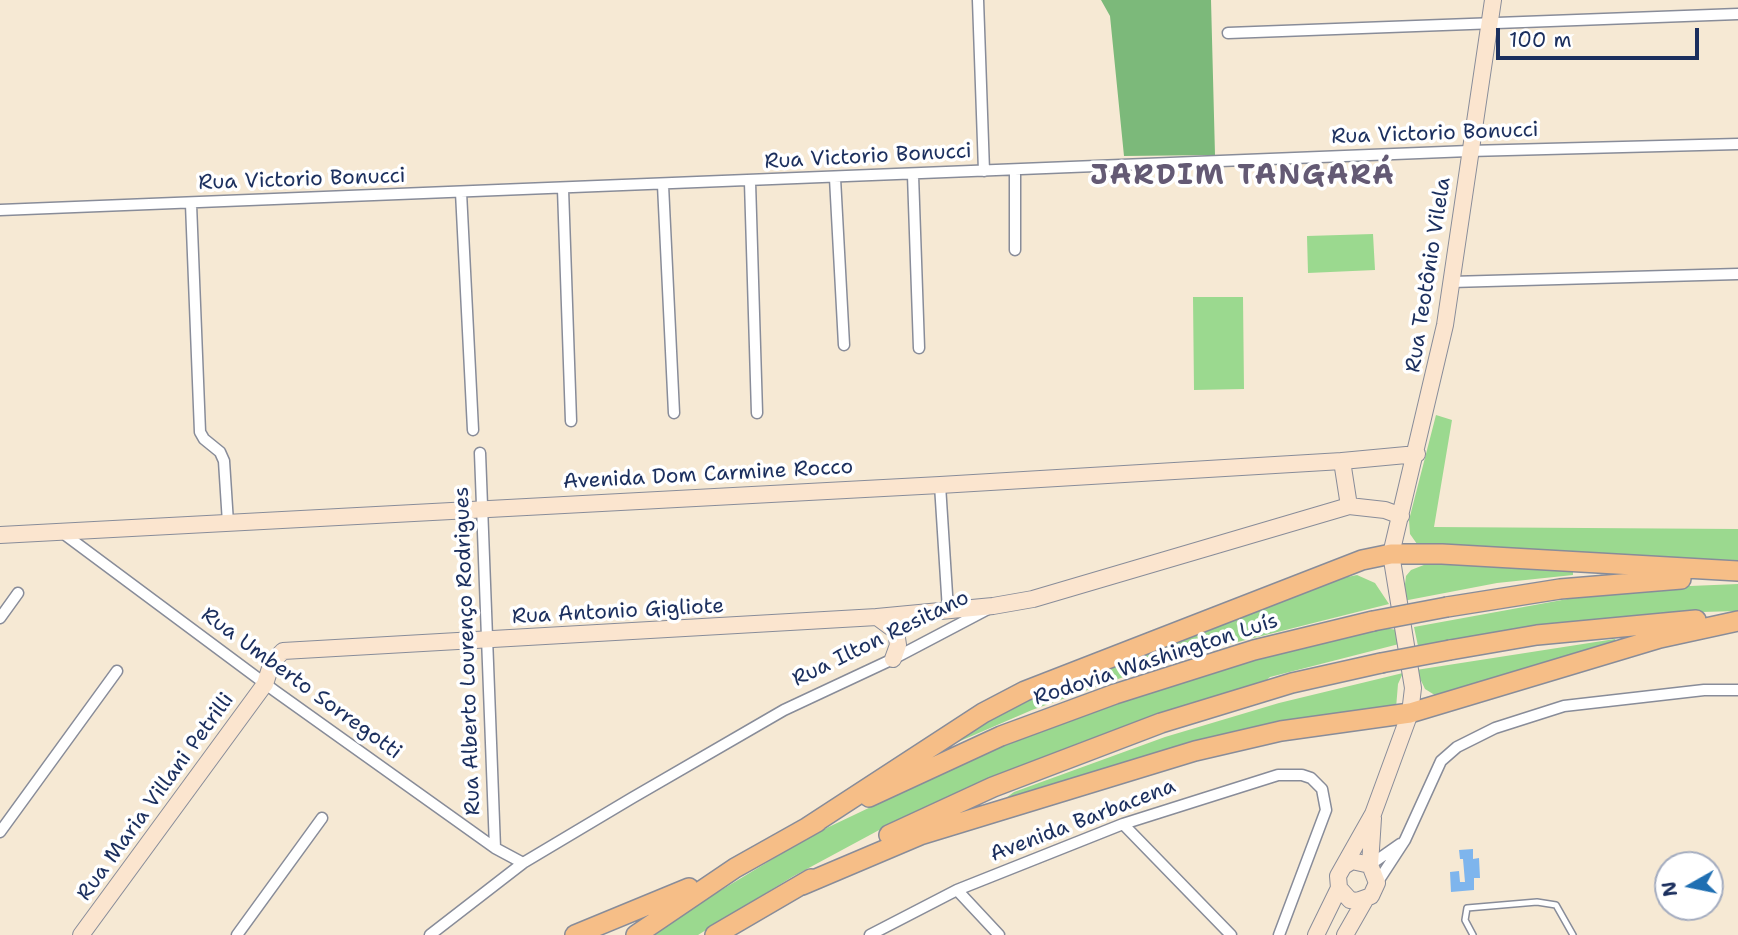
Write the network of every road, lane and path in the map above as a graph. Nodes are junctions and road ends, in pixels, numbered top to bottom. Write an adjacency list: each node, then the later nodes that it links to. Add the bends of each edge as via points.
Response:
1 (978, 0): 8 (street)
2 (1493, 0): 4 (street, Rua Teotônio Vilela)
3 (1738, 14): 4 (street)
4 (1490, 23): 5 (street); 7 (street, Rua Teotônio Vilela)
5 (1228, 33)
6 (1738, 144): 7 (street, Rua Victorio Bonucci)
7 (1469, 151): 9 (street, Rua Victorio Bonucci); 20 (street, Rua Teotônio Vilela)
8 (984, 171): 9 (street, Rua Victorio Bonucci); 10 (street, Rua Victorio Bonucci)
9 (1015, 171): 18 (street)
10 (913, 174): 11 (street, Rua Victorio Bonucci); 22 (street)
11 (835, 178): 12 (street, Rua Victorio Bonucci); 21 (street)
12 (750, 182): 13 (street, Rua Victorio Bonucci); 24 (street)
13 (663, 185): 14 (street, Rua Victorio Bonucci); 23 (street)
14 (563, 189): 15 (street, Rua Victorio Bonucci); 25 (street)
15 (461, 192): 16 (street, Rua Victorio Bonucci); 26 (street)
16 (191, 204): 17 (street, Rua Victorio Bonucci); 34 (street, via 200,432 224,461)
17 (0, 210)
18 (1015, 250)
19 (1738, 274): 20 (street)
20 (1451, 282): 28 (street, Rua Teotônio Vilela)
21 (844, 345)
22 (919, 348)
23 (674, 413)
24 (757, 413)
25 (571, 421)
26 (473, 430)
27 (480, 453): 32 (street, Rua Alberto Lourenço Rodrigues)
28 (1417, 454): 29 (street, Avenida Dom Carmine Rocco); 33 (street, Rua Teotônio Vilela)
29 (1342, 461): 30 (street, Avenida Dom Carmine Rocco); 31 (street)
30 (940, 485): 32 (street, Avenida Dom Carmine Rocco); 41 (street)
31 (1349, 506): 33 (street, Rua Ilton Resitano); 40 (street, Rua Ilton Resitano, via 1033,599)
32 (482, 508): 34 (street, Avenida Dom Carmine Rocco); 45 (street, Rua Alberto Lourenço Rodrigues)
33 (1401, 516): 37 (street, Rua Teotônio Vilela)
34 (228, 523): 35 (street, Avenida Dom Carmine Rocco)
35 (60, 531): 36 (street, Avenida Dom Carmine Rocco); 48 (street, Rua Umberto Sorregotti)
36 (0, 535)
37 (1391, 554): 38 (highway); 50 (street, via 1413,688); 54 (highway, via 1362,560 1025,691 983,713)
38 (1738, 574): 54 (highway, Rodovia Washington Luís, bridge, via 1586,586 1447,607 1373,621 1195,667 1001,736)
39 (18, 593): 43 (street)
40 (993, 606): 41 (street, Rua Antonio Gigliote); 46 (street, Rua Ilton Resitano)
41 (948, 610): 42 (street, Rua Antonio Gigliote)
42 (877, 617): 45 (street, Rua Antonio Gigliote); 46 (street, via 896,631)
43 (0, 618)
44 (1738, 619): 50 (highway); 63 (highway, bridge, via 1586,629 1450,650 1228,701 1067,757 926,817)
45 (489, 641): 48 (street, Rua Antonio Gigliote, via 283,651 272,662); 57 (street, Rua Alberto Lourenço Rodrigues)
46 (893, 659): 58 (street, Rua Ilton Resitano, via 784,710)
47 (117, 671): 55 (street)
48 (265, 684): 57 (street, Rua Umberto Sorregotti); 68 (street, Rua Maria Villani Petrilli)
49 (1738, 690): 56 (street, via 1564,706 1495,728 1457,747 1441,761)
50 (1410, 713): 51 (street); 63 (highway, via 1281,730 1195,751 920,835)
51 (1373, 814): 59 (street); 60 (street)
52 (322, 818): 69 (street)
53 (1123, 824): 65 (street, Avenida Barbacena); 76 (street); 77 (street, Avenida Barbacena, via 1278,775 1303,775 1317,783 1326,810)
54 (807, 827): 61 (highway, Rodovia Washington Luís)
55 (0, 832)
56 (1405, 840): 59 (street); 62 (street)
57 (495, 848): 58 (street, Rua Umberto Sorregotti)
58 (523, 863): 70 (street, Rua Ilton Resitano)
59 (1370, 865): 60 (street, via 1352,861); 62 (street)
60 (1344, 866): 64 (street, via 1338,876)
61 (735, 868): 71 (highway); 72 (highway, Rodovia Washington Luís)
62 (1377, 883): 66 (street)
63 (802, 885): 73 (highway)
64 (1339, 888): 66 (street, via 1350,900); 67 (street)
65 (957, 890): 74 (street, Avenida Barbacena); 75 (street)
66 (1365, 900): 78 (street)
67 (1317, 934)
68 (81, 935)
69 (237, 935)
70 (430, 935)
71 (575, 935)
72 (636, 935)
73 (715, 935)
74 (870, 935)
75 (999, 935)
76 (1231, 935)
77 (1279, 935)
78 (1345, 935)
79 (1473, 935): 80 (lane, via 1465,920 1467,908 1537,902 1556,905)
80 (1573, 935)

